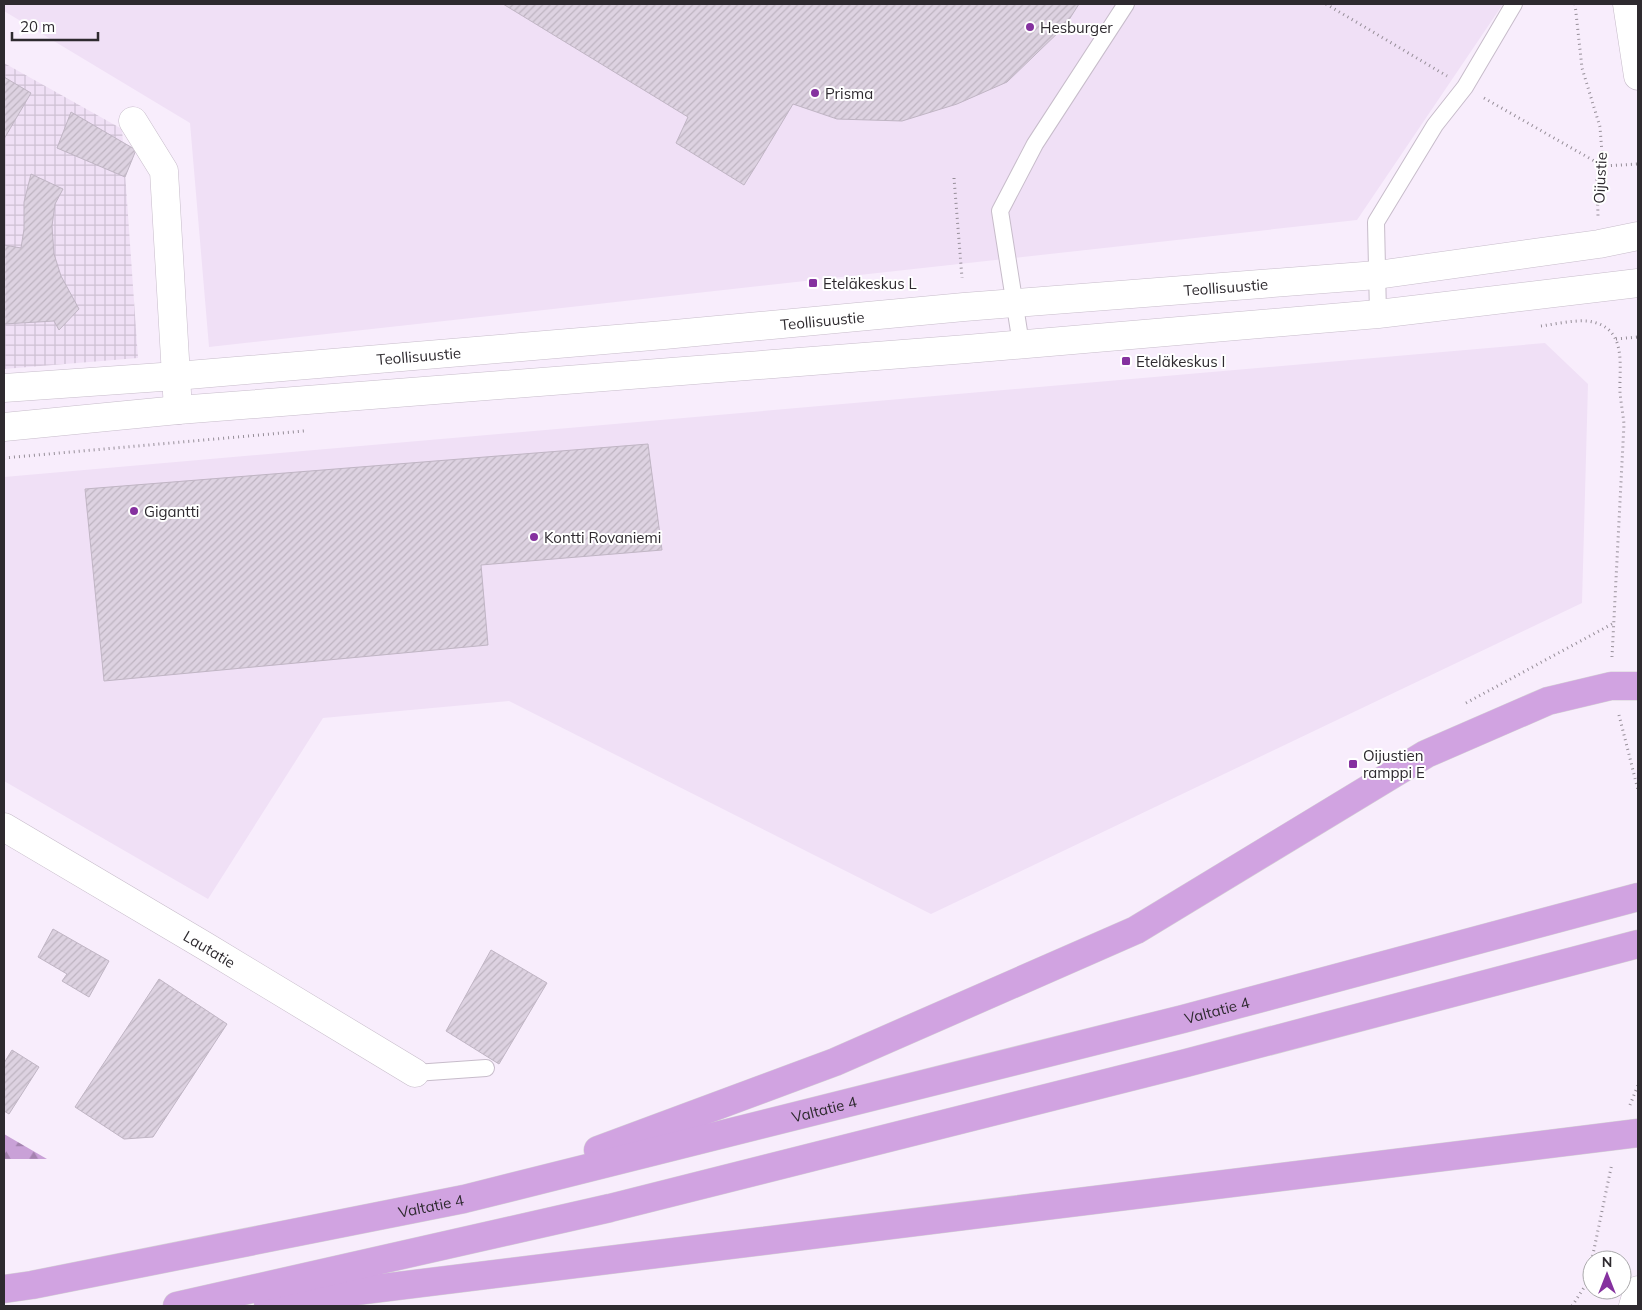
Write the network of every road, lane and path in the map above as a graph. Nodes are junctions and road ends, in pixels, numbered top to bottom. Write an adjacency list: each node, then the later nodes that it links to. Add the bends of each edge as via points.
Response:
1 (1126, 4): 14 (lane, via 1035,144 1000,211)
2 (1514, 4): 12 (lane, via 1465,87 1435,125 1376,222)
3 (1575, 4): 8 (path, Oijustie, via 1582,68 1600,127)
4 (1627, 4): 5 (street)
5 (1638, 76)
6 (133, 121): 19 (street, via 164,171)
7 (1638, 164): 8 (path)
8 (1603, 166): 11 (path, Oijustie, via 1597,180)
9 (954, 178): 15 (path)
10 (1638, 236): 11 (street, Teollisuustie)
11 (1598, 244): 12 (street, Teollisuustie)
12 (1377, 275): 14 (street, Teollisuustie); 16 (lane)
13 (1638, 283): 16 (street)
14 (1015, 303): 15 (street, Teollisuustie); 18 (lane)
15 (964, 307): 19 (street, Teollisuustie)
16 (1378, 314): 18 (street)
17 (1638, 336): 23 (path, via 1616,339 1624,424)
18 (1021, 344): 21 (street)
19 (176, 376): 20 (street, Teollisuustie); 21 (street)
20 (4, 388)
21 (178, 410): 22 (street)
22 (4, 427)
23 (1613, 624): 24 (path); 26 (path)
24 (1611, 686): 25 (highway); 27 (path); 35 (highway, via 1548,701 1426,754 1136,930 835,1062)
25 (1638, 686)
26 (1466, 704)
27 (1638, 790)
28 (4, 827): 32 (street, Lautatie)
29 (1638, 897): 35 (highway, Valtatie 4, via 1183,1019)
30 (1638, 944): 38 (highway, via 1176,1066 639,1201)
31 (486, 1068): 32 (lane)
32 (415, 1074)
33 (1638, 1085): 34 (path)
34 (1628, 1134): 39 (highway); 40 (path, via 1587,1283)
35 (464, 1199): 36 (highway, Valtatie 4)
36 (4, 1289)
37 (1638, 1290): 41 (street)
38 (177, 1306)
39 (230, 1306)
40 (1572, 1306)
41 (1634, 1306)

